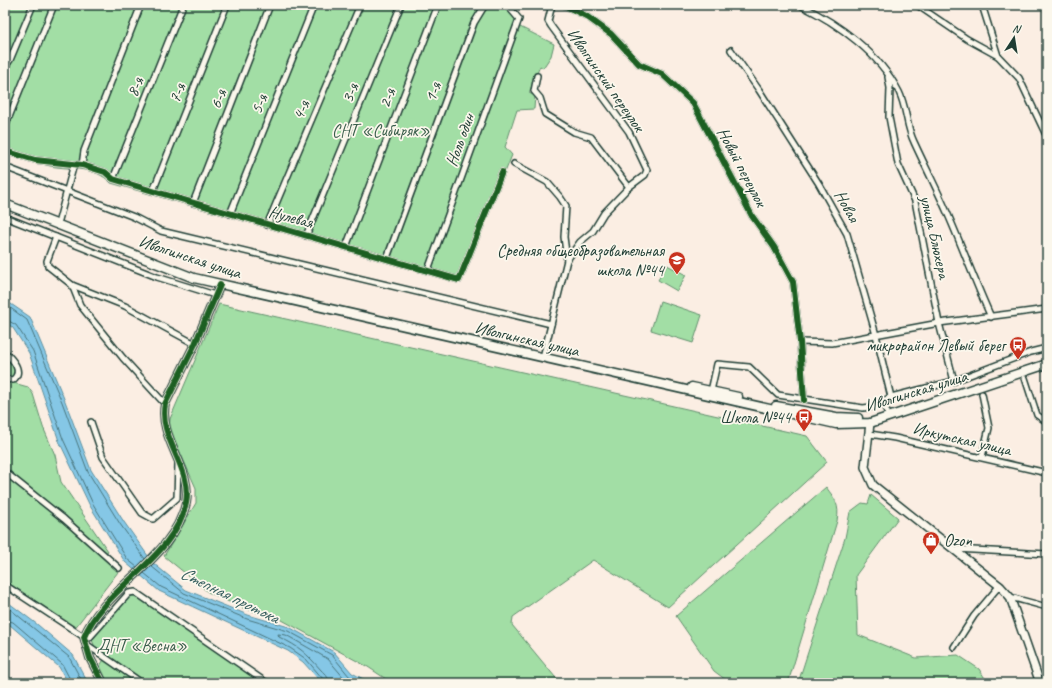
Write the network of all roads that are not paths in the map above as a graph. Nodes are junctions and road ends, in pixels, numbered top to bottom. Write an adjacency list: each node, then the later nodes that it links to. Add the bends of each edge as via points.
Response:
1 (33, 5): 22 (street)
2 (54, 5): 25 (street)
3 (141, 5): 30 (street, via 84,151)
4 (183, 5): 33 (street, 8-я)
5 (227, 5): 36 (street, 7-я)
6 (270, 5): 38 (street, 6-я)
7 (314, 5): 40 (street, 5-я)
8 (360, 5): 43 (street, 4-я)
9 (401, 5): 44 (street, 3-я)
10 (438, 5): 46 (street, 2-я)
11 (485, 5): 47 (street, 1-я, via 474,23)
12 (507, 5): 49 (street, Ноль один, via 519,19)
13 (552, 5): 34 (street, Иволгинский переулок, via 548,21 629,132 646,166 645,175)
14 (564, 5): 58 (street, Новый переулок, via 586,16 611,34 640,64 662,74 693,103 745,203 793,282)
15 (800, 5): 24 (street, улица Блюхера, via 851,36 872,55)
16 (917, 5): 21 (street, via 967,39)
17 (982, 5): 21 (street)
18 (1046, 5): 19 (street)
19 (1047, 9)
20 (731, 50): 57 (street, Новая, via 760,90 815,177 847,234)
21 (998, 56): 26 (street, via 1019,78)
22 (5, 67)
23 (537, 76): 34 (street, via 534,91 540,98 545,114 574,132 591,137)
24 (887, 76): 54 (street, улица Блюхера, via 898,91 906,110 912,139); 55 (street, улица Блюхера, via 890,88 890,117 898,164 915,201)
25 (5, 126)
26 (1047, 137)
27 (5, 150): 28 (street, Нулевая, via 35,160)
28 (74, 164): 30 (street, Нулевая); 35 (street)
29 (514, 164): 48 (street, Иволгинский переулок, via 547,182 566,206 564,237)
30 (82, 165): 33 (street, Нулевая, via 105,172)
31 (5, 167): 35 (street)
32 (502, 172): 49 (street, Нулевая, via 459,280)
33 (113, 179): 36 (street, Нулевая)
34 (629, 187): 48 (street, Иволгинский переулок, via 604,212 593,231 580,242)
35 (68, 192): 42 (street); 56 (street, via 127,214 161,231)
36 (153, 192): 38 (street, Нулевая)
37 (5, 199): 42 (main road, Иволгинская улица)
38 (192, 203): 40 (street, Нулевая)
39 (5, 204): 51 (main road, Иволгинская улица, via 194,278)
40 (230, 214): 43 (street, Нулевая)
41 (5, 217): 45 (street)
42 (59, 220): 62 (main road, Иволгинская улица, via 196,274)
43 (267, 225): 44 (street, Нулевая)
44 (306, 236): 46 (street, Нулевая)
45 (56, 237): 50 (street, via 47,264); 52 (street, via 157,277)
46 (346, 247): 47 (street, Нулевая)
47 (387, 258): 49 (street, Нулевая)
48 (567, 260): 56 (street, Иволгинский переулок)
49 (428, 270)
50 (72, 285): 59 (street, via 125,306); 73 (street, via 80,305)
51 (220, 285): 52 (street); 77 (main road, Иволгинская улица, via 784,413 836,424)
52 (215, 295): 59 (street)
53 (1047, 309): 54 (street)
54 (991, 317): 55 (street)
55 (939, 323): 57 (street); 67 (street, улица Блюхера)
56 (552, 324): 62 (street, Иволгинский переулок)
57 (876, 335): 58 (street, via 832,343); 70 (street, Новая)
58 (800, 342): 71 (street, Новый переулок)
59 (195, 344): 73 (street)
60 (1047, 348): 67 (street)
61 (5, 352): 66 (street, via 18,371 13,380)
62 (544, 353): 68 (main road, Иволгинская улица)
63 (1047, 360): 74 (main road, Иволгинская улица)
64 (1047, 364): 77 (main road, Иволгинская улица)
65 (1025, 378): 76 (street, via 1037,415)
66 (5, 379)
67 (954, 381): 70 (street)
68 (711, 391): 71 (street, via 717,364 748,367 778,395); 74 (main road, Иволгинская улица, via 836,417 870,418)
69 (982, 394): 79 (street, via 989,428)
70 (891, 397): 72 (street)
71 (804, 400): 72 (street, via 863,408)
72 (883, 402): 74 (street)
73 (165, 404): 80 (street, via 165,421)
74 (887, 412)
75 (91, 422): 80 (street, via 103,458 142,514 153,519 178,498)
76 (1047, 422)
77 (870, 423): 78 (street)
78 (870, 434): 79 (street, Иркутская улица); 83 (street, via 865,467 873,485)
79 (982, 457): 82 (street, Иркутская улица)
80 (178, 460): 90 (street, via 187,485 186,503 171,536 106,604 87,630)
81 (5, 472): 85 (street, via 64,519)
82 (1047, 472)
83 (955, 549): 84 (street); 87 (street)
84 (1047, 554)
85 (119, 568)
86 (5, 585): 90 (street)
87 (1000, 585): 88 (street); 91 (street, via 974,616)
88 (1010, 597): 89 (street); 95 (street)
89 (1047, 607)
90 (84, 640): 92 (street); 93 (street); 94 (street, via 89,638 128,593 135,592)
91 (954, 647)
92 (102, 683)
93 (142, 683)
94 (268, 683)
95 (1040, 683)

